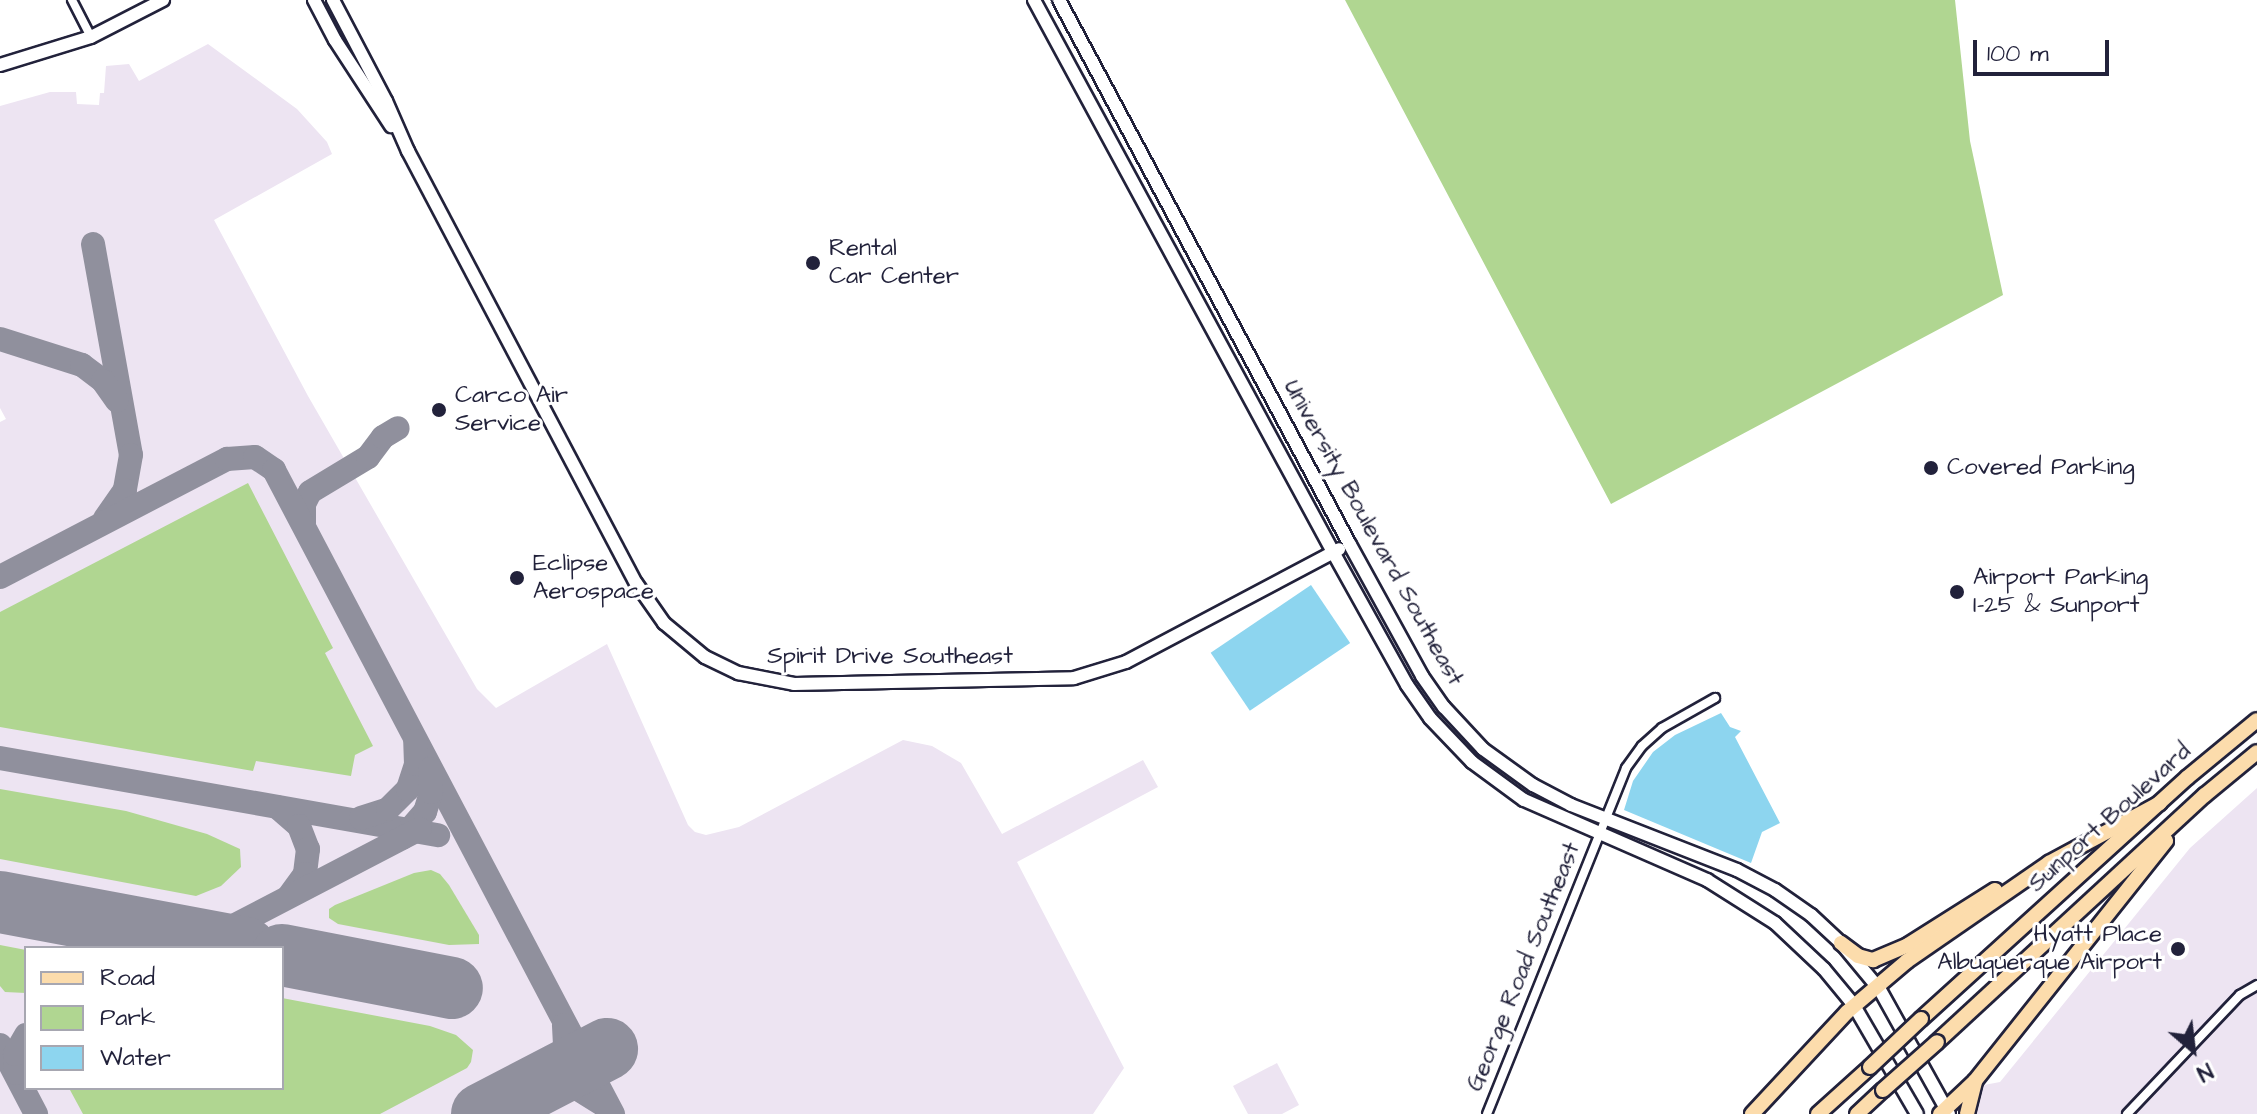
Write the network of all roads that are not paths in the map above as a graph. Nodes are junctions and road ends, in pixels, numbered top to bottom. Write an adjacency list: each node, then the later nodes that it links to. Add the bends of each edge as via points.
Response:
1 (72, 0): 8 (street)
2 (163, 0): 8 (main road)
3 (306, 0): 9 (main road)
4 (314, 0): 9 (main road)
5 (333, 0): 11 (main road)
6 (1034, 0): 13 (main road, University Boulevard Southeast)
7 (1059, 0): 12 (main road, University Boulevard Southeast)
8 (91, 37): 10 (main road)
9 (335, 40): 11 (main road)
10 (0, 65)
11 (408, 151): 13 (main road, Spirit Drive Southeast, via 645,598 678,637 738,673 794,684 1043,680 1093,674 1126,662)
12 (1349, 543): 13 (main road, Spirit Drive Southeast); 19 (main road, University Boulevard Southeast, via 1422,676 1462,729 1533,785)
13 (1333, 552): 20 (main road, University Boulevard Southeast, via 1407,685 1443,733 1505,788)
14 (1715, 698): 19 (street, George Road Southeast, via 1642,746 1619,780)
15 (2257, 720): 18 (main road, Sunport Boulevard)
16 (2257, 752): 17 (main road, Sunport Boulevard)
17 (2205, 795): 26 (main road); 31 (main road, Sunport Boulevard, bridge)
18 (2160, 803): 21 (main road); 30 (main road, Sunport Boulevard, bridge)
19 (1604, 818): 20 (street, George Road Southeast); 22 (main road, University Boulevard Southeast, via 1756,880 1793,902)
20 (1598, 834): 25 (main road, University Boulevard Southeast, via 1689,871 1746,903 1809,953); 28 (street, George Road Southeast)
21 (2049, 863): 22 (main road, via 2020,874 1887,955 1865,959); 24 (main road, via 1907,961)
22 (1841, 943): 24 (main road, University Boulevard Southeast)
23 (2257, 985): 34 (street, via 2240,995)
24 (1878, 987): 25 (main road); 27 (main road, University Boulevard Southeast)
25 (1854, 1006): 29 (main road); 32 (main road, University Boulevard Southeast)
26 (1975, 1081): 27 (main road); 33 (main road)
27 (1945, 1112)
28 (1487, 1114)
29 (1752, 1114)
30 (1818, 1114)
31 (1857, 1114)
32 (1917, 1114)
33 (1967, 1114)
34 (2127, 1114)

